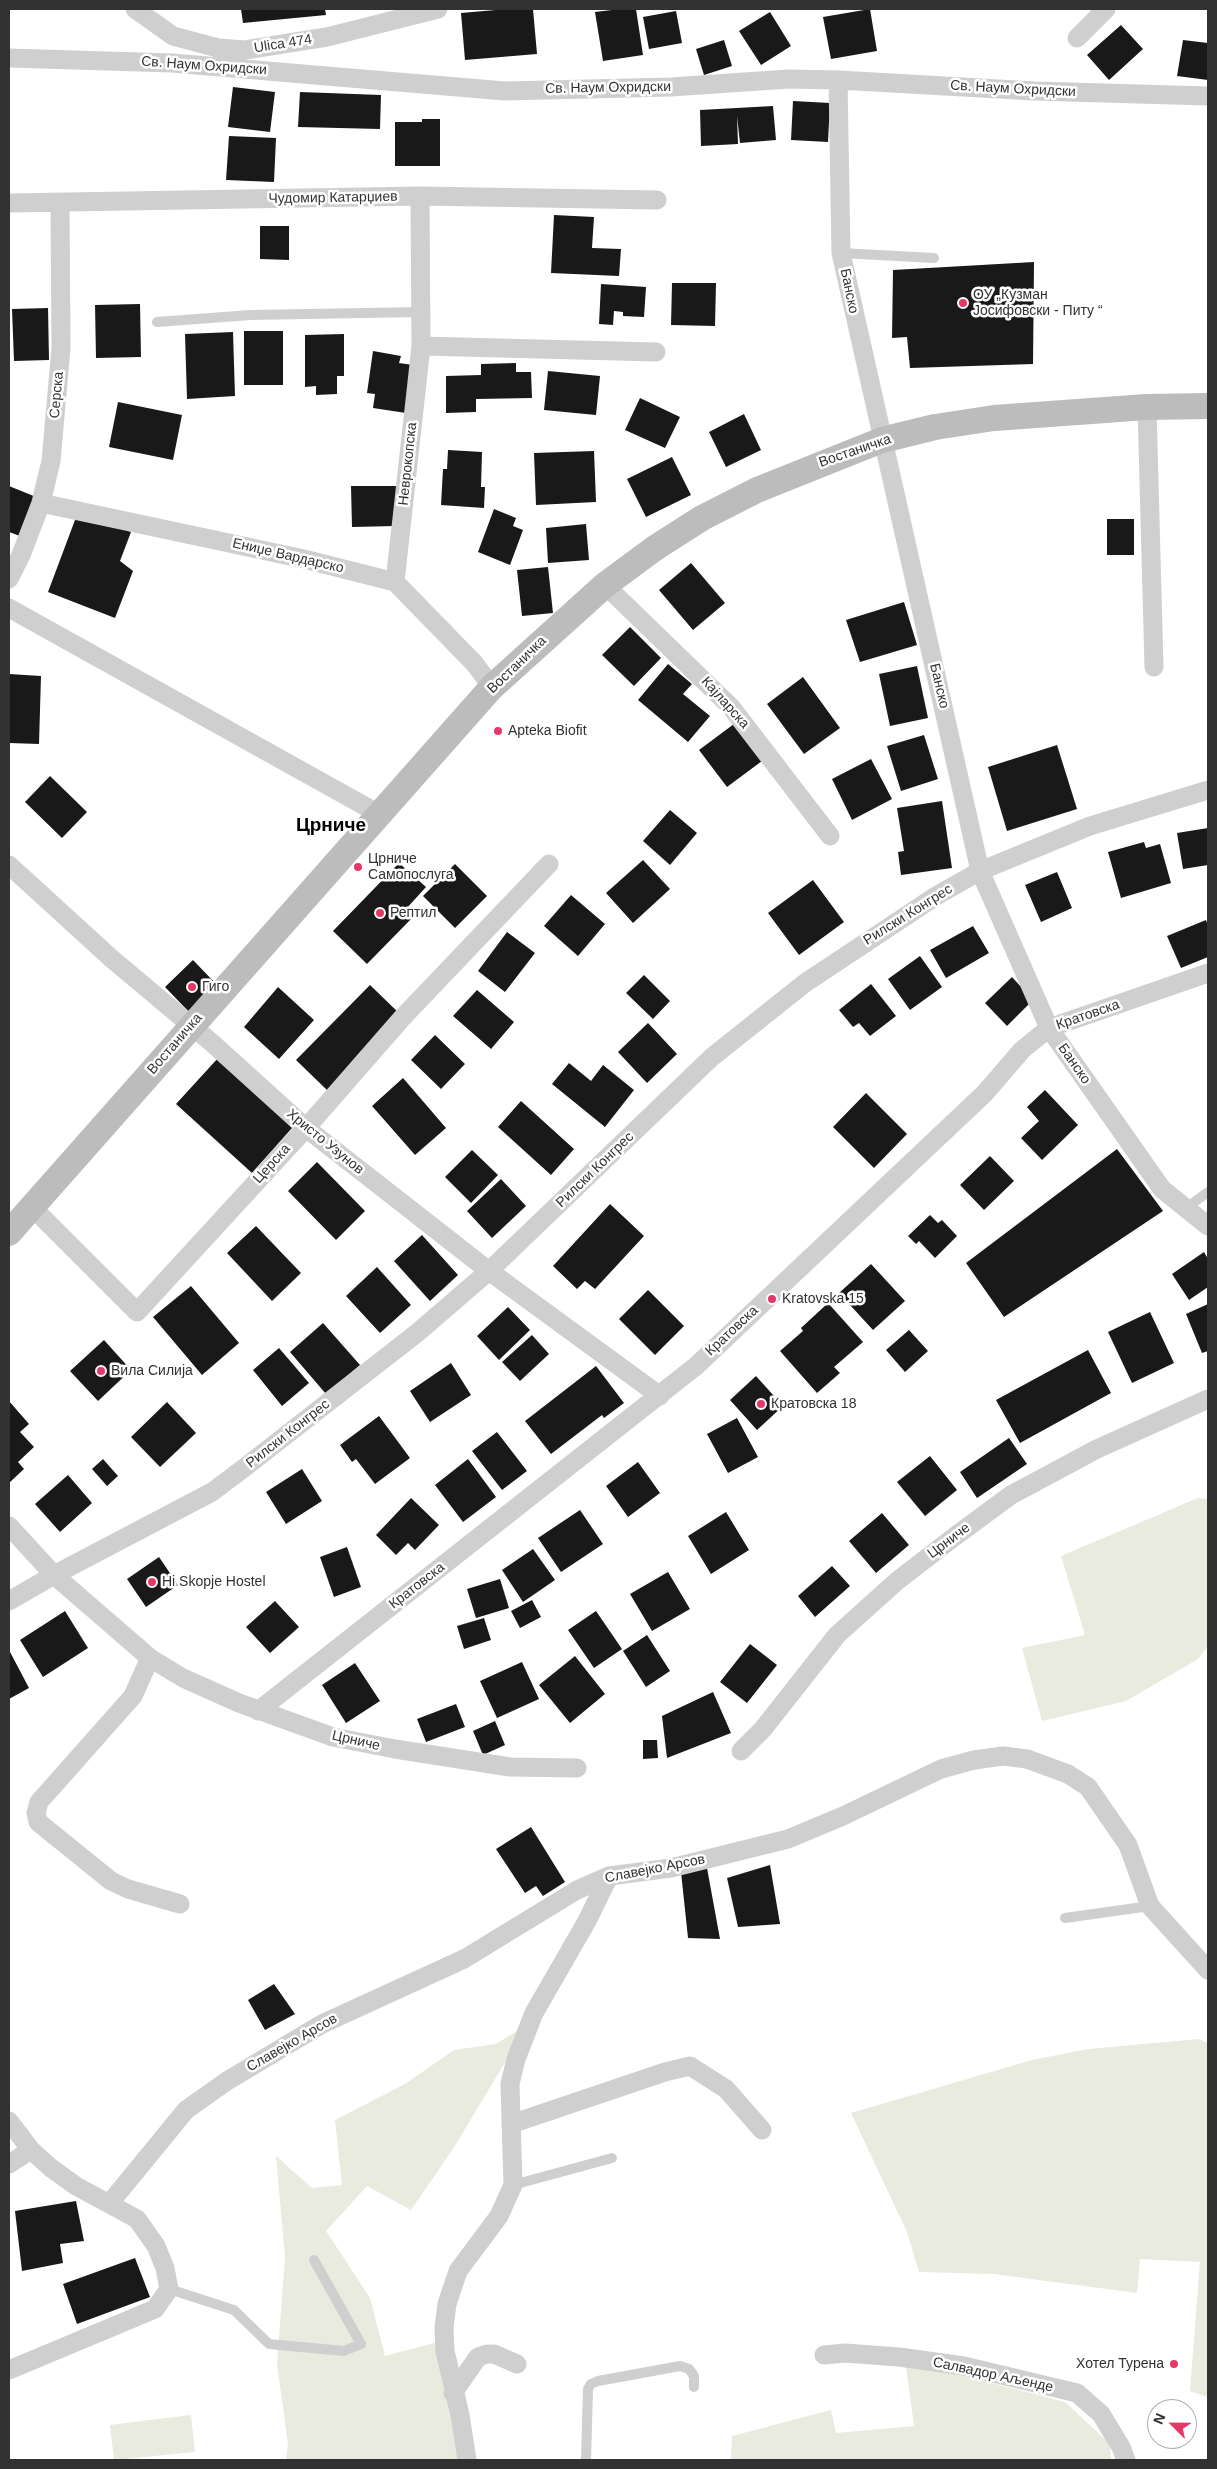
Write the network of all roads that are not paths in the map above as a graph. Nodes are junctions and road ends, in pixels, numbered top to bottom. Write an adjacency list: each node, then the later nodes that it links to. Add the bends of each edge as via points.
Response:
1 (135, 9): 2 (street, Ulica 474, via 173,36 218,48 245,50 327,37)
2 (438, 9)
3 (1106, 9): 4 (street)
4 (1077, 38)
5 (9, 58): 6 (street, Св. Наум Охридски, via 172,63 505,91 671,87 789,79)
6 (838, 80): 7 (street, Св. Наум Охридски, via 1034,91); 12 (street, Банско)
7 (1208, 96)
8 (420, 196): 9 (street, Чудомир Катарџиев); 11 (street, Чудомир Катарџиев); 14 (street, Неврокопска)
9 (657, 200)
10 (9, 203): 11 (street, Чудомир Катарџиев)
11 (60, 203): 21 (street, Серска, via 62,303 57,405 51,461)
12 (840, 253): 13 (lane); 20 (street, Банско)
13 (934, 258)
14 (422, 312): 15 (lane, via 250,315); 16 (street, Неврокопска)
15 (157, 322)
16 (420, 346): 17 (street); 23 (street, Неврокопска)
17 (656, 352)
18 (1208, 406): 19 (street, Востаничка)
19 (1147, 407): 20 (street, Востаничка, via 994,418 935,426); 26 (street)
20 (882, 440): 24 (street, Востаничка, via 757,490 702,518 654,548); 33 (street, Банско)
21 (41, 503): 22 (street, Серска); 23 (street, Ениџе Вардарско, via 304,559)
22 (9, 579)
23 (395, 582): 27 (street, via 474,663)
24 (605, 585): 27 (street, Востаничка); 30 (street, Кајларска, via 731,706)
25 (9, 608): 29 (street)
26 (1154, 667)
27 (492, 687): 29 (street, Востаничка)
28 (1208, 790): 33 (street, Рилски Конгрес, via 1090,826)
29 (379, 814): 35 (street, Востаничка)
30 (830, 836)
31 (549, 864): 37 (street, Церска, via 402,1017)
32 (9, 865): 35 (street, Христо Узунов)
33 (980, 871): 36 (street, Банско); 43 (street, Рилски Конгрес, via 929,900 805,983 712,1057)
34 (1208, 973): 36 (street, Кратовска)
35 (190, 1026): 37 (street, Христо Узунов); 39 (street, Востаничка)
36 (1050, 1028): 40 (street, Банско, via 1162,1190); 44 (street, Кратовска, via 1022,1050 985,1093 696,1366)
37 (306, 1128): 39 (street, Церска, via 137,1312); 43 (street, Христо Узунов)
38 (1208, 1192): 40 (lane)
39 (32, 1207): 42 (street, Востаничка)
40 (1186, 1208): 41 (street, Банско)
41 (1208, 1226)
42 (9, 1233)
43 (489, 1271): 44 (street, Христо Узунов); 47 (street, Рилски Конгрес, via 417,1333 212,1492)
44 (660, 1396): 50 (street, Кратовска)
45 (1208, 1399): 51 (street, Црниче, via 1097,1450 1011,1495 954,1537 897,1581 837,1635 764,1729)
46 (9, 1526): 47 (street, Црниче)
47 (54, 1575): 48 (street, Рилски Конгрес); 49 (street, Црниче)
48 (9, 1601)
49 (150, 1658): 50 (street, Црниче, via 184,1678); 54 (street, via 133,1696 39,1802 36,1813 38,1822 111,1881)
50 (258, 1711): 52 (street, Црниче, via 333,1737 395,1749 510,1767)
51 (741, 1751)
52 (577, 1768)
53 (609, 1876): 55 (street, Славејко Арсов, via 671,1868 788,1839 941,1769 1003,1756 1044,1764 1088,1787 1128,1845); 59 (street, via 578,1938 534,2013 510,2084); 65 (street, Славејко Арсов, via 577,1890 464,1959 322,2024 227,2081 186,2110)
54 (180, 1904)
55 (1150, 1906): 56 (lane); 57 (street, Славејко Арсов)
56 (1065, 1918)
57 (1208, 1970)
58 (9, 2122): 61 (street)
59 (511, 2124): 60 (street, via 690,2066 726,2090); 64 (street)
60 (762, 2130)
61 (31, 2150): 63 (street); 65 (street, via 70,2181)
62 (612, 2158): 64 (lane)
63 (9, 2164)
64 (513, 2185): 72 (street, via 499,2216 458,2271 446,2304 445,2351)
65 (109, 2204): 67 (street, via 137,2219 156,2246)
66 (314, 2260): 67 (lane, via 361,2344 344,2351 269,2344 234,2310)
67 (169, 2290): 70 (street, via 155,2309)
68 (824, 2355): 75 (street, Салвадор Аљенде, via 846,2353 900,2357 964,2366 1077,2393 1101,2414)
69 (517, 2364): 72 (street, via 494,2354 478,2357)
70 (9, 2370)
71 (694, 2387): 74 (lane, via 694,2376 689,2369 680,2366 591,2384 588,2389)
72 (453, 2393): 73 (street)
73 (467, 2460)
74 (586, 2460)
75 (1126, 2460)

